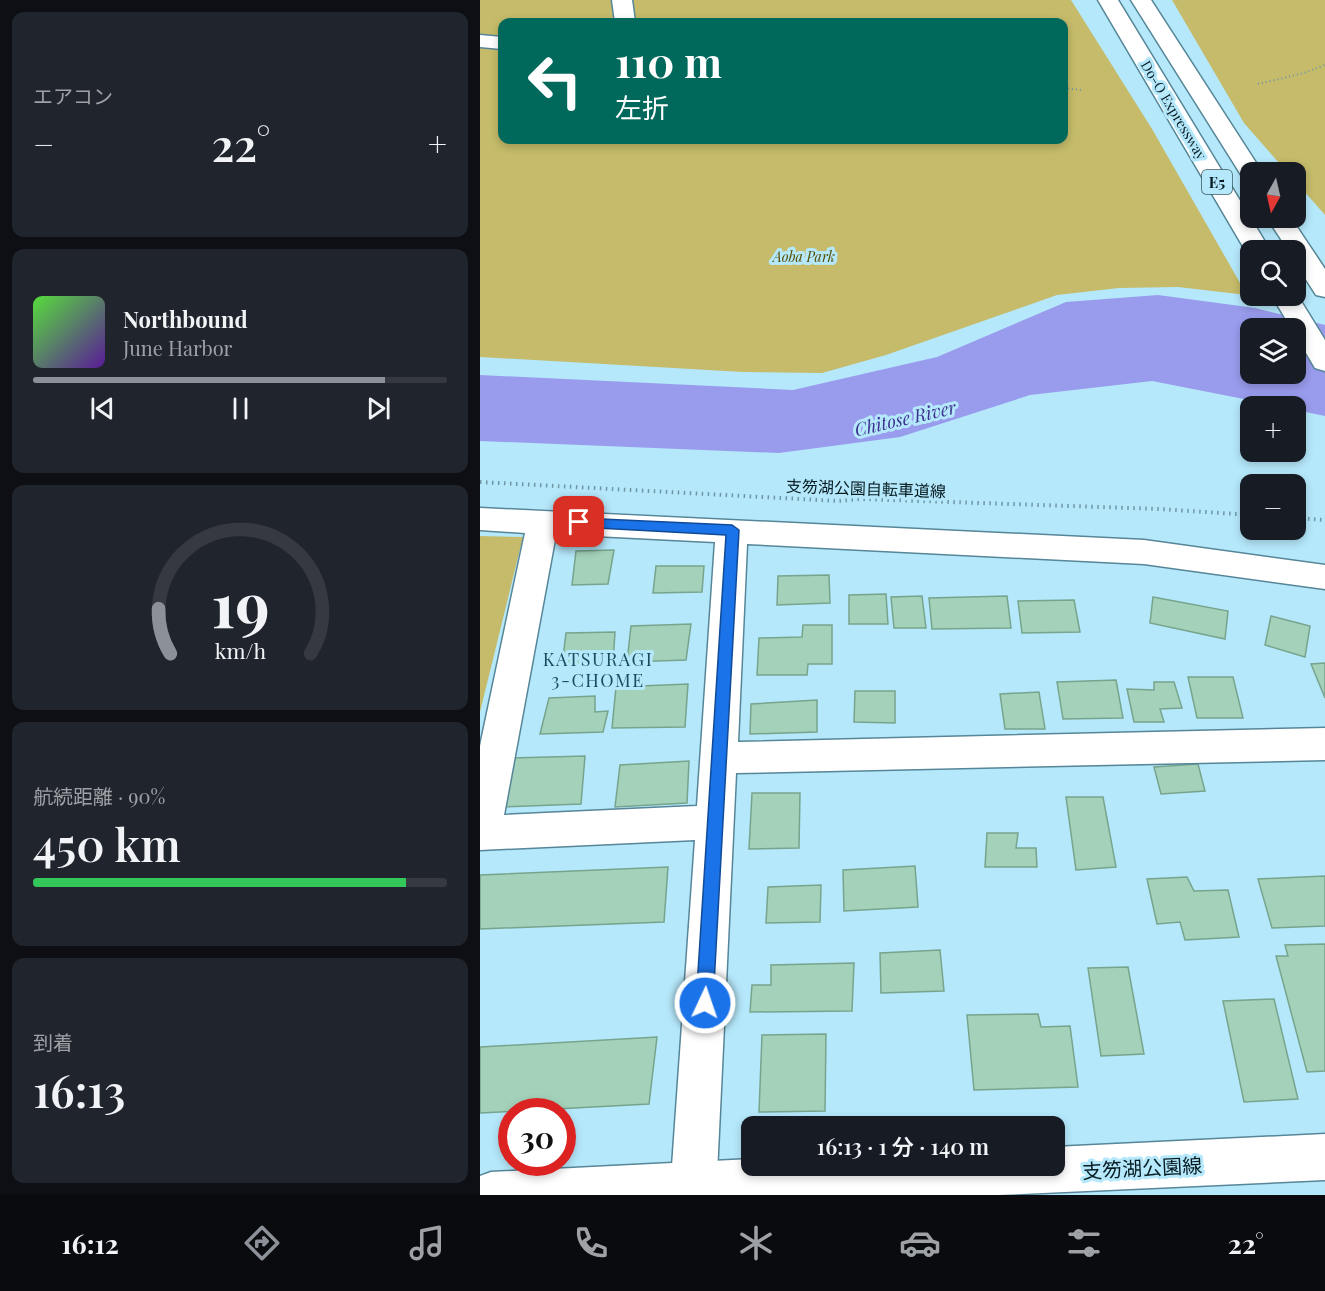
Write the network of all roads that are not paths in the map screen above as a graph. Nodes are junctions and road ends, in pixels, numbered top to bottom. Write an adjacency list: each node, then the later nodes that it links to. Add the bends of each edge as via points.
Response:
1 (622, 0): 5 (main road)
2 (1096, 0): 8 (main road)
3 (1108, 0): 8 (main road, Do-O Expressway / E5)
4 (1141, 0): 9 (main road, Do-O Expressway / E5)
5 (625, 18)
6 (480, 40): 7 (main road)
7 (498, 42)
8 (1175, 113): 11 (main road, Do-O Expressway / E5)
9 (1244, 162)
10 (1286, 228): 12 (main road)
11 (1252, 240)
12 (1325, 289)
13 (1291, 306): 14 (main road)
14 (1325, 362)
15 (480, 519): 16 (main road)
16 (543, 521): 17 (main road); 22 (main road)
17 (732, 530): 18 (main road, via 1144,552); 20 (main road)
18 (1325, 577)
19 (1325, 744): 20 (main road)
20 (719, 758): 21 (main road)
21 (715, 822): 22 (main road); 24 (main road)
22 (481, 833)
23 (1325, 1157): 24 (main road, 支笏湖公園線)
24 (694, 1189): 25 (main road, 支笏湖公園線)
25 (491, 1195)

